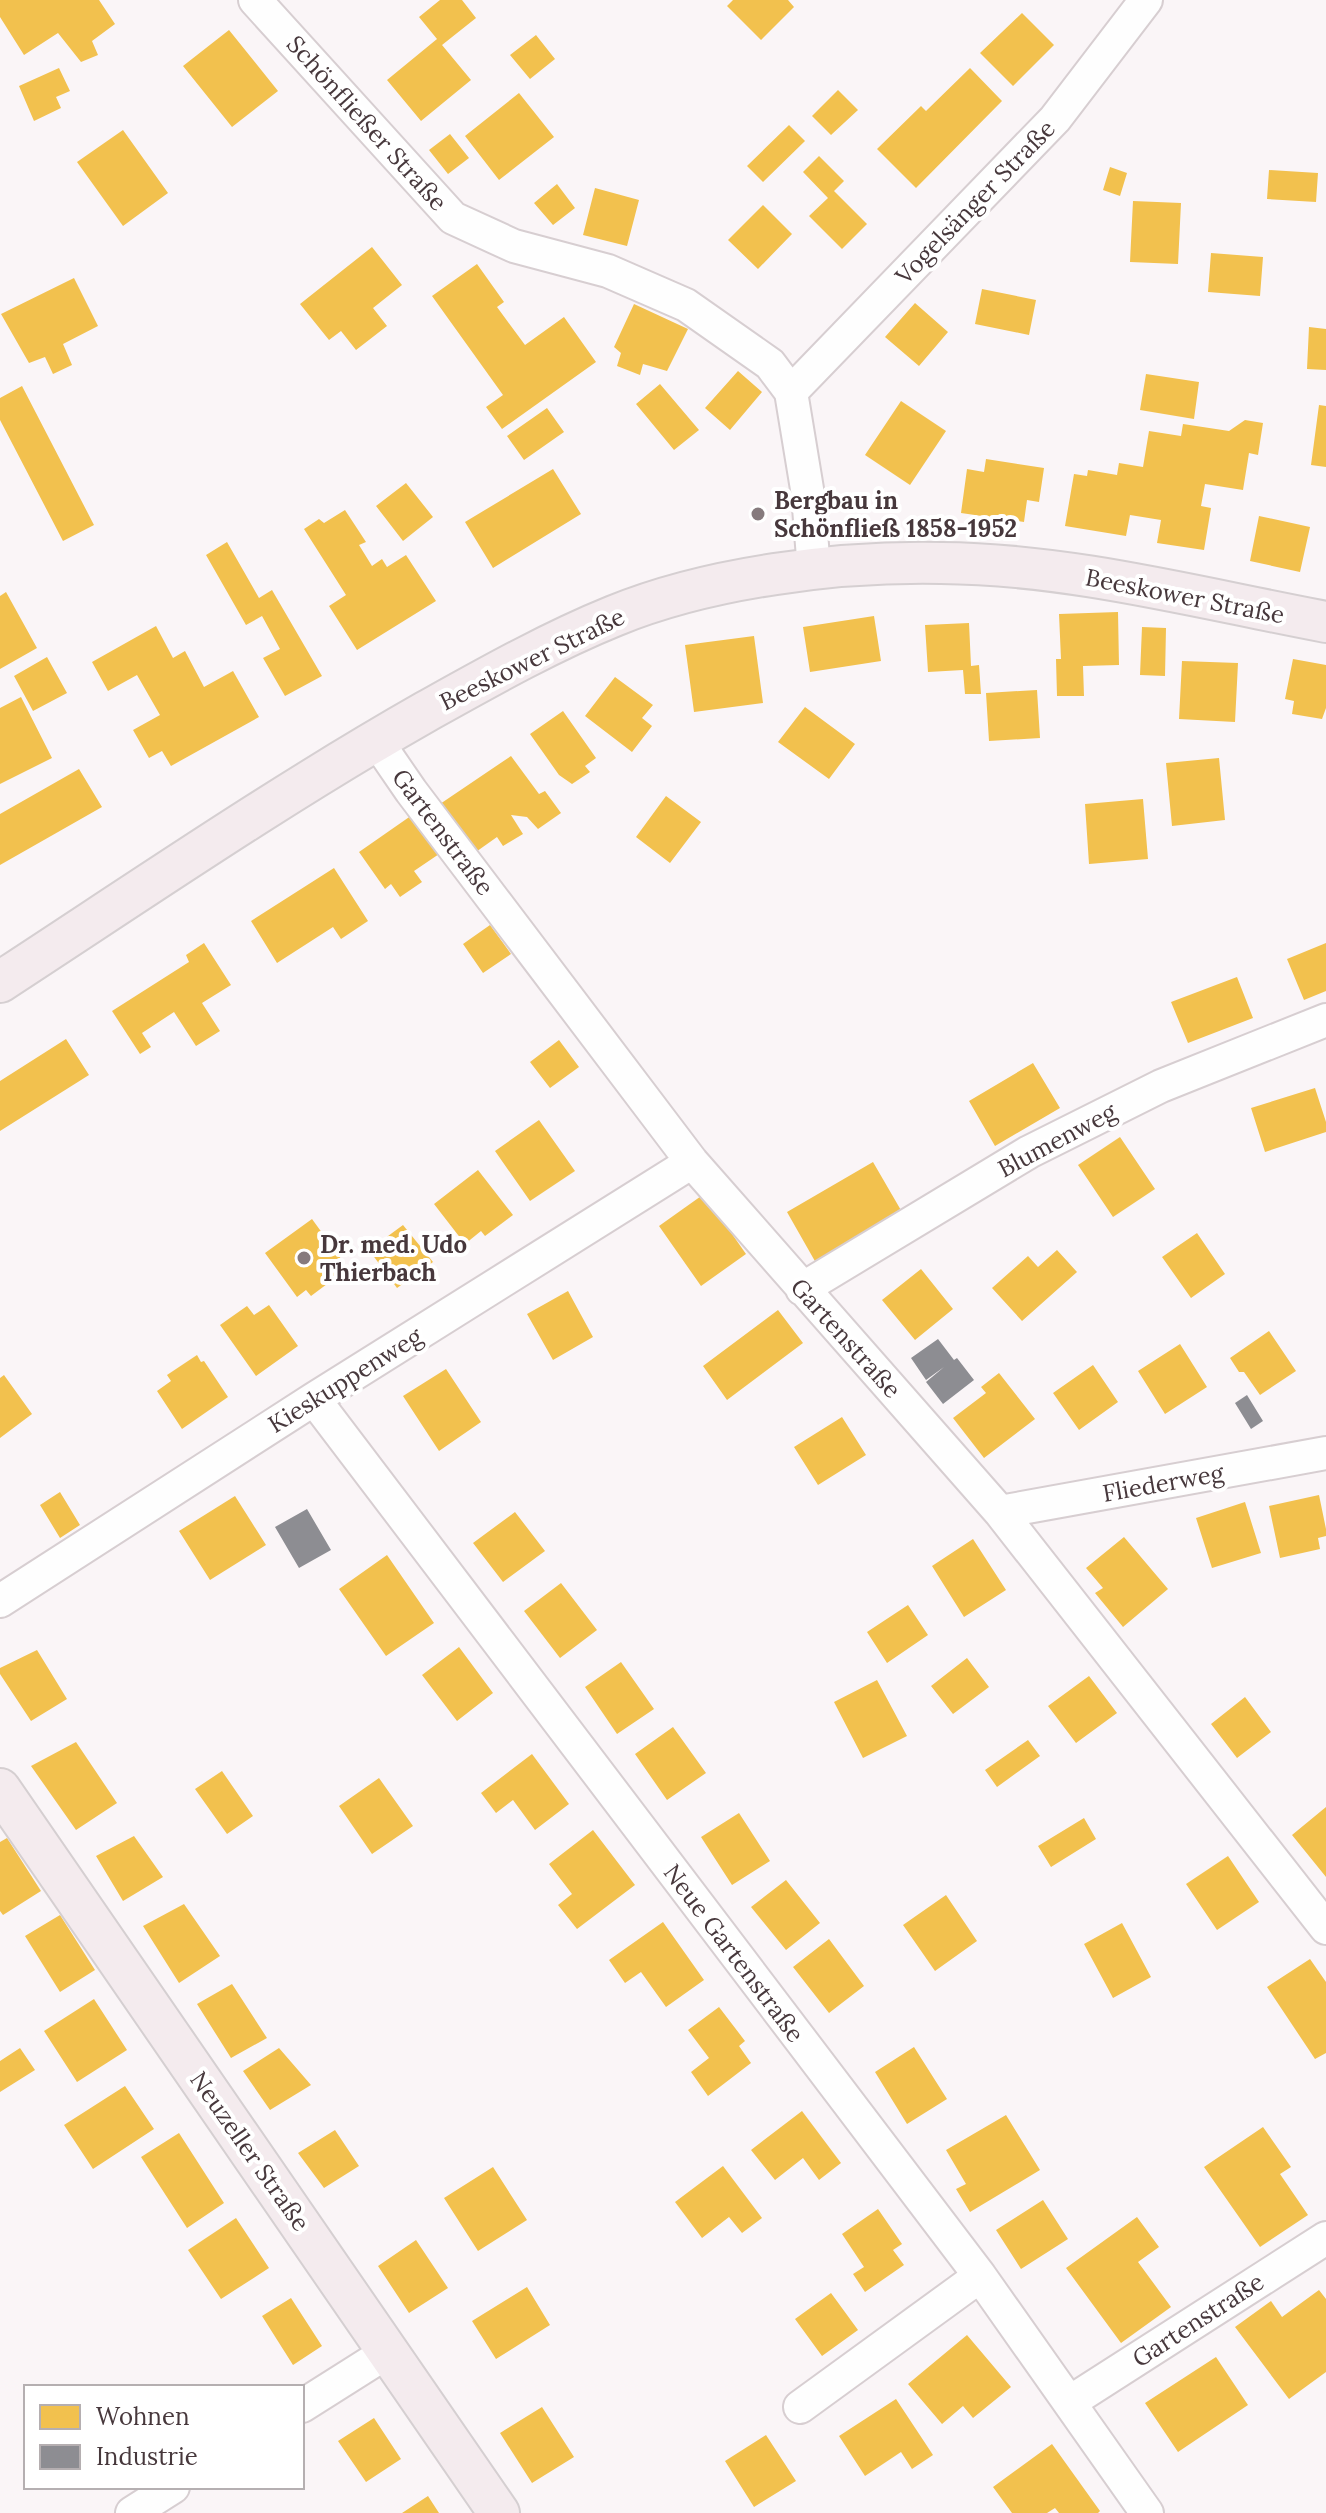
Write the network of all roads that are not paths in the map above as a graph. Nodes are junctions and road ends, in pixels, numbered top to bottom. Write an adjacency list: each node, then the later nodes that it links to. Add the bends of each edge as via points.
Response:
1 (255, 0): 3 (street, Schönfließer Straße, via 453,218 514,246 608,271 686,305 770,364)
2 (1146, 0): 3 (street, Vogelsänger Straße, via 1055,119)
3 (791, 392): 4 (street, Schönfließer Straße)
4 (814, 570): 5 (main road, Beeskower Straße, via 942,563 1040,570); 6 (main road, Beeskower Straße, via 707,588 614,616)
5 (1326, 622)
6 (376, 740): 7 (main road, Beeskower Straße); 9 (street, Gartenstraße)
7 (0, 982)
8 (1326, 1020): 10 (street, Blumenweg, via 1161,1086 1029,1152)
9 (692, 1162): 10 (street, Gartenstraße); 11 (street, Kieskuppenweg)
10 (802, 1289): 13 (street, Gartenstraße)
11 (314, 1399): 14 (street, Kieskuppenweg); 18 (street, Neue Gartenstraße)
12 (1326, 1453): 13 (street, Fliederweg)
13 (1000, 1512): 16 (street, Gartenstraße)
14 (0, 1601)
15 (0, 1789): 19 (main road, Neuzeller Straße)
16 (1326, 1928)
17 (1326, 2238): 20 (street, Gartenstraße)
18 (980, 2276): 20 (street, Neue Gartenstraße); 22 (street)
19 (389, 2351): 21 (street); 25 (main road, Neuzeller Straße)
20 (1070, 2402): 26 (street, Neue Gartenstraße)
21 (304, 2405)
22 (800, 2407)
23 (170, 2489): 24 (street)
24 (132, 2513)
25 (499, 2513)
26 (1147, 2513)

